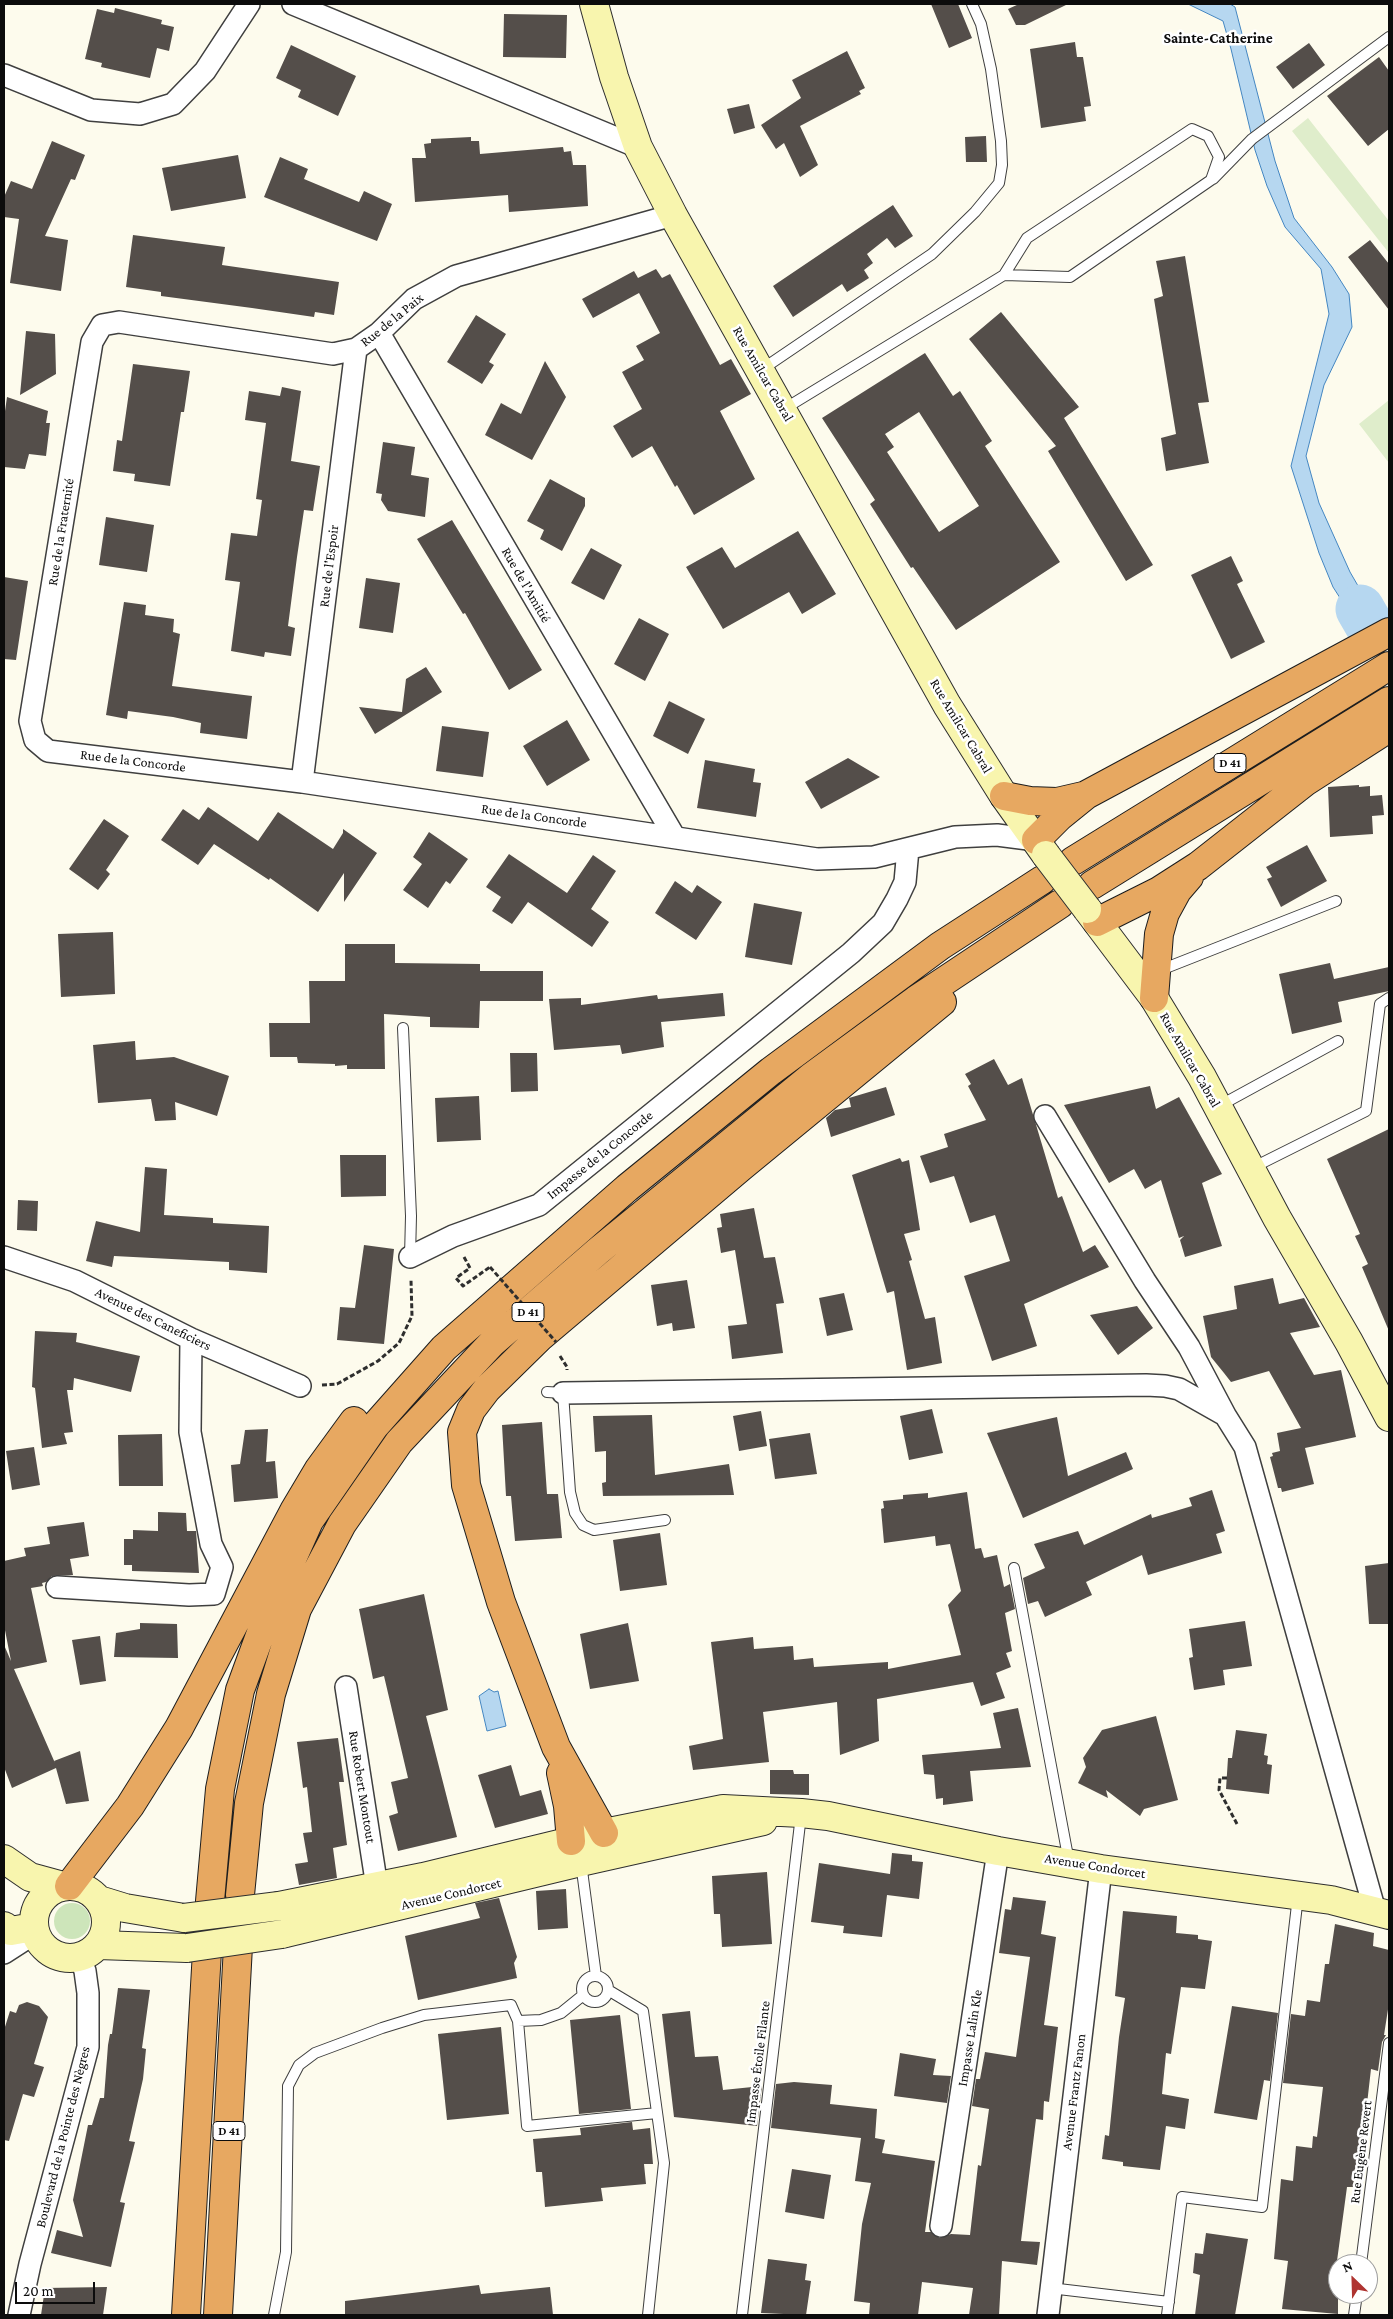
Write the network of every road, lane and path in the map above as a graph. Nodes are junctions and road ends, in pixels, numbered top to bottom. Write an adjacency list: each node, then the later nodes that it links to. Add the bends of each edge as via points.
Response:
1 (249, 4): 6 (street, via 205,71 173,104 140,114 91,110)
2 (293, 4): 7 (street)
3 (594, 4): 7 (main road, Rue Amilcar Cabral, via 614,78)
4 (972, 4): 14 (lane, via 981,24 991,68 1002,166 999,182 975,212 932,254)
5 (1389, 37): 8 (lane, via 1252,139)
6 (4, 75)
7 (638, 147): 9 (main road, Rue Amilcar Cabral)
8 (1211, 180): 10 (lane, via 1070,277); 10 (lane, via 1219,156 1208,136 1192,130 1027,238)
9 (673, 215): 12 (street, Rue de la Paix, via 456,276 414,299); 14 (main road, Rue Amilcar Cabral)
10 (1004, 275): 15 (lane)
11 (102, 325): 13 (street, Rue de la Paix, via 119,322 333,354); 20 (street, Rue de la Fraternité, via 92,342 30,721)
12 (379, 333): 13 (street, Rue de la Paix); 24 (street, Rue de l'Amitié)
13 (356, 349): 21 (street, Rue de l'Espoir)
14 (761, 370): 15 (main road, Rue Amilcar Cabral)
15 (783, 410): 23 (main road, Rue Amilcar Cabral, via 947,705)
16 (1389, 632): 22 (highway)
17 (1389, 666): 27 (highway, D 41)
18 (1389, 701): 30 (highway, D 41)
19 (1389, 728): 28 (highway, via 1305,782)
20 (35, 740): 21 (street, Rue de la Concorde, via 48,751)
21 (302, 782): 24 (street, Rue de la Concorde)
22 (1086, 795): 23 (highway, via 1057,802 1030,802); 26 (highway, via 1060,816)
23 (1004, 796): 26 (main road, Rue Amilcar Cabral)
24 (674, 836): 25 (street, Rue de la Concorde, via 817,858 874,857)
25 (908, 849): 26 (street, Rue de la Concorde, via 955,838 997,835); 39 (street, Impasse de la Concorde, via 905,882 897,899 882,923 851,953 540,1205 453,1236)
26 (1041, 858): 30 (main road, Rue Amilcar Cabral, bridge); 44 (highway, D 41, via 940,946 771,1071 627,1188)
27 (1073, 861)
28 (1198, 866): 30 (highway, via 1159,890); 31 (highway, via 1177,891 1165,913 1159,934)
29 (1336, 901): 31 (lane)
30 (1092, 905): 32 (main road, Rue Amilcar Cabral)
31 (1156, 971): 32 (highway)
32 (1154, 998): 36 (main road, Rue Amilcar Cabral)
33 (1389, 998): 38 (lane, via 1380,1004 1366,1111)
34 (402, 1028): 39 (lane)
35 (1338, 1041): 36 (lane)
36 (1218, 1106): 38 (main road, Rue Amilcar Cabral)
37 (1045, 1116): 47 (street, via 1145,1282 1189,1347)
38 (1251, 1168): 48 (main road, Rue Amilcar Cabral)
39 (410, 1256): 45 (path, via 412,1316 399,1343 378,1361 337,1384)
40 (4, 1257): 42 (street, Avenue des Caneficiers, via 75,1281)
41 (470, 1268): 43 (path, bridge, via 456,1278 463,1286 490,1267)
42 (191, 1338): 45 (street, Avenue des Caneficiers); 51 (street, via 190,1432 211,1544 222,1567 214,1594)
43 (556, 1342)
44 (444, 1348): 63 (highway, via 384,1394 354,1422 319,1469 179,1728 130,1806); 68 (highway, D 41, via 374,1427 336,1480 309,1521 270,1608 240,1690 220,1789)
45 (300, 1386)
46 (555, 1392): 47 (street, via 1146,1385 1179,1389); 49 (lane, via 570,1492 575,1513 583,1526 594,1530)
47 (1225, 1415): 69 (street, via 1246,1447)
48 (1389, 1417)
49 (666, 1520)
50 (1014, 1568): 61 (lane)
51 (57, 1587)
52 (346, 1687): 66 (street, Rue Robert Montout)
53 (556, 1747): 57 (highway); 58 (highway); 64 (highway, D 41, via 501,1602 466,1485 462,1432 471,1410 487,1389 540,1337 1056,907 916,1000 811,1077 492,1343 399,1442 342,1524 298,1609 271,1694 249,1804)
54 (1226, 1778): 56 (path, via 1220,1778 1219,1790)
55 (802, 1813): 57 (main road, Avenue Condorcet, via 723,1809); 58 (main road, Avenue Condorcet); 59 (main road, Avenue Condorcet); 91 (lane, Impasse Étoile Filante)
56 (1237, 1824)
57 (604, 1833): 58 (main road, Avenue Condorcet)
58 (576, 1851): 66 (main road, Avenue Condorcet); 76 (lane)
59 (998, 1851): 61 (main road, Avenue Condorcet); 82 (street, Impasse Lalin Kle)
60 (4, 1859): 63 (main road, via 30,1877)
61 (1069, 1863): 62 (main road, Avenue Condorcet)
62 (1102, 1869): 65 (main road, Avenue Condorcet); 84 (street, Avenue Frantz Fanon)
63 (66, 1886): 67 (main road, via 83,1888); 71 (main road, via 43,1897 36,1907)
64 (240, 1895)
65 (1298, 1895): 69 (main road, Avenue Condorcet); 85 (lane, via 1262,2206 1182,2197)
66 (378, 1898): 67 (main road, Avenue Condorcet, bridge, via 184,1918); 73 (main road, Avenue Condorcet, bridge, via 282,1934)
67 (99, 1900): 74 (main road, via 105,1910 104,1934)
68 (210, 1901)
69 (1382, 1913)
70 (4, 1926): 71 (main road, via 11,1931)
71 (34, 1930): 74 (main road, via 46,1949 56,1956 68,1958); 75 (street)
72 (238, 1946): 88 (highway, D 41)
73 (197, 1950): 74 (main road, Avenue Condorcet); 87 (highway, D 41)
74 (89, 1951): 86 (street, Boulevard de la Pointe des Nègres, via 86,1971 88,2047)
75 (4, 1953)
76 (596, 1976): 77 (lane, via 603,1979); 78 (lane, via 582,1984)
77 (608, 1990): 78 (lane, via 605,1998 598,2002 589,2002); 81 (lane, via 643,2010)
78 (582, 1996): 79 (lane, via 561,2013 541,2020)
79 (518, 2021): 81 (lane, via 527,2126); 89 (lane, via 510,2005 424,2015 315,2053 299,2065 288,2086 286,2252)
80 (1389, 2043): 83 (lane, Rue Eugène Revert)
81 (657, 2113): 90 (lane, via 664,2163)
82 (941, 2226)
83 (1362, 2254)
84 (1050, 2288): 85 (lane); 92 (street, Avenue Frantz Fanon)
85 (1168, 2302): 93 (lane)
86 (19, 2315)
87 (186, 2315)
88 (218, 2315)
89 (274, 2315)
90 (648, 2315)
91 (742, 2315)
92 (1048, 2315)
93 (1167, 2315)

